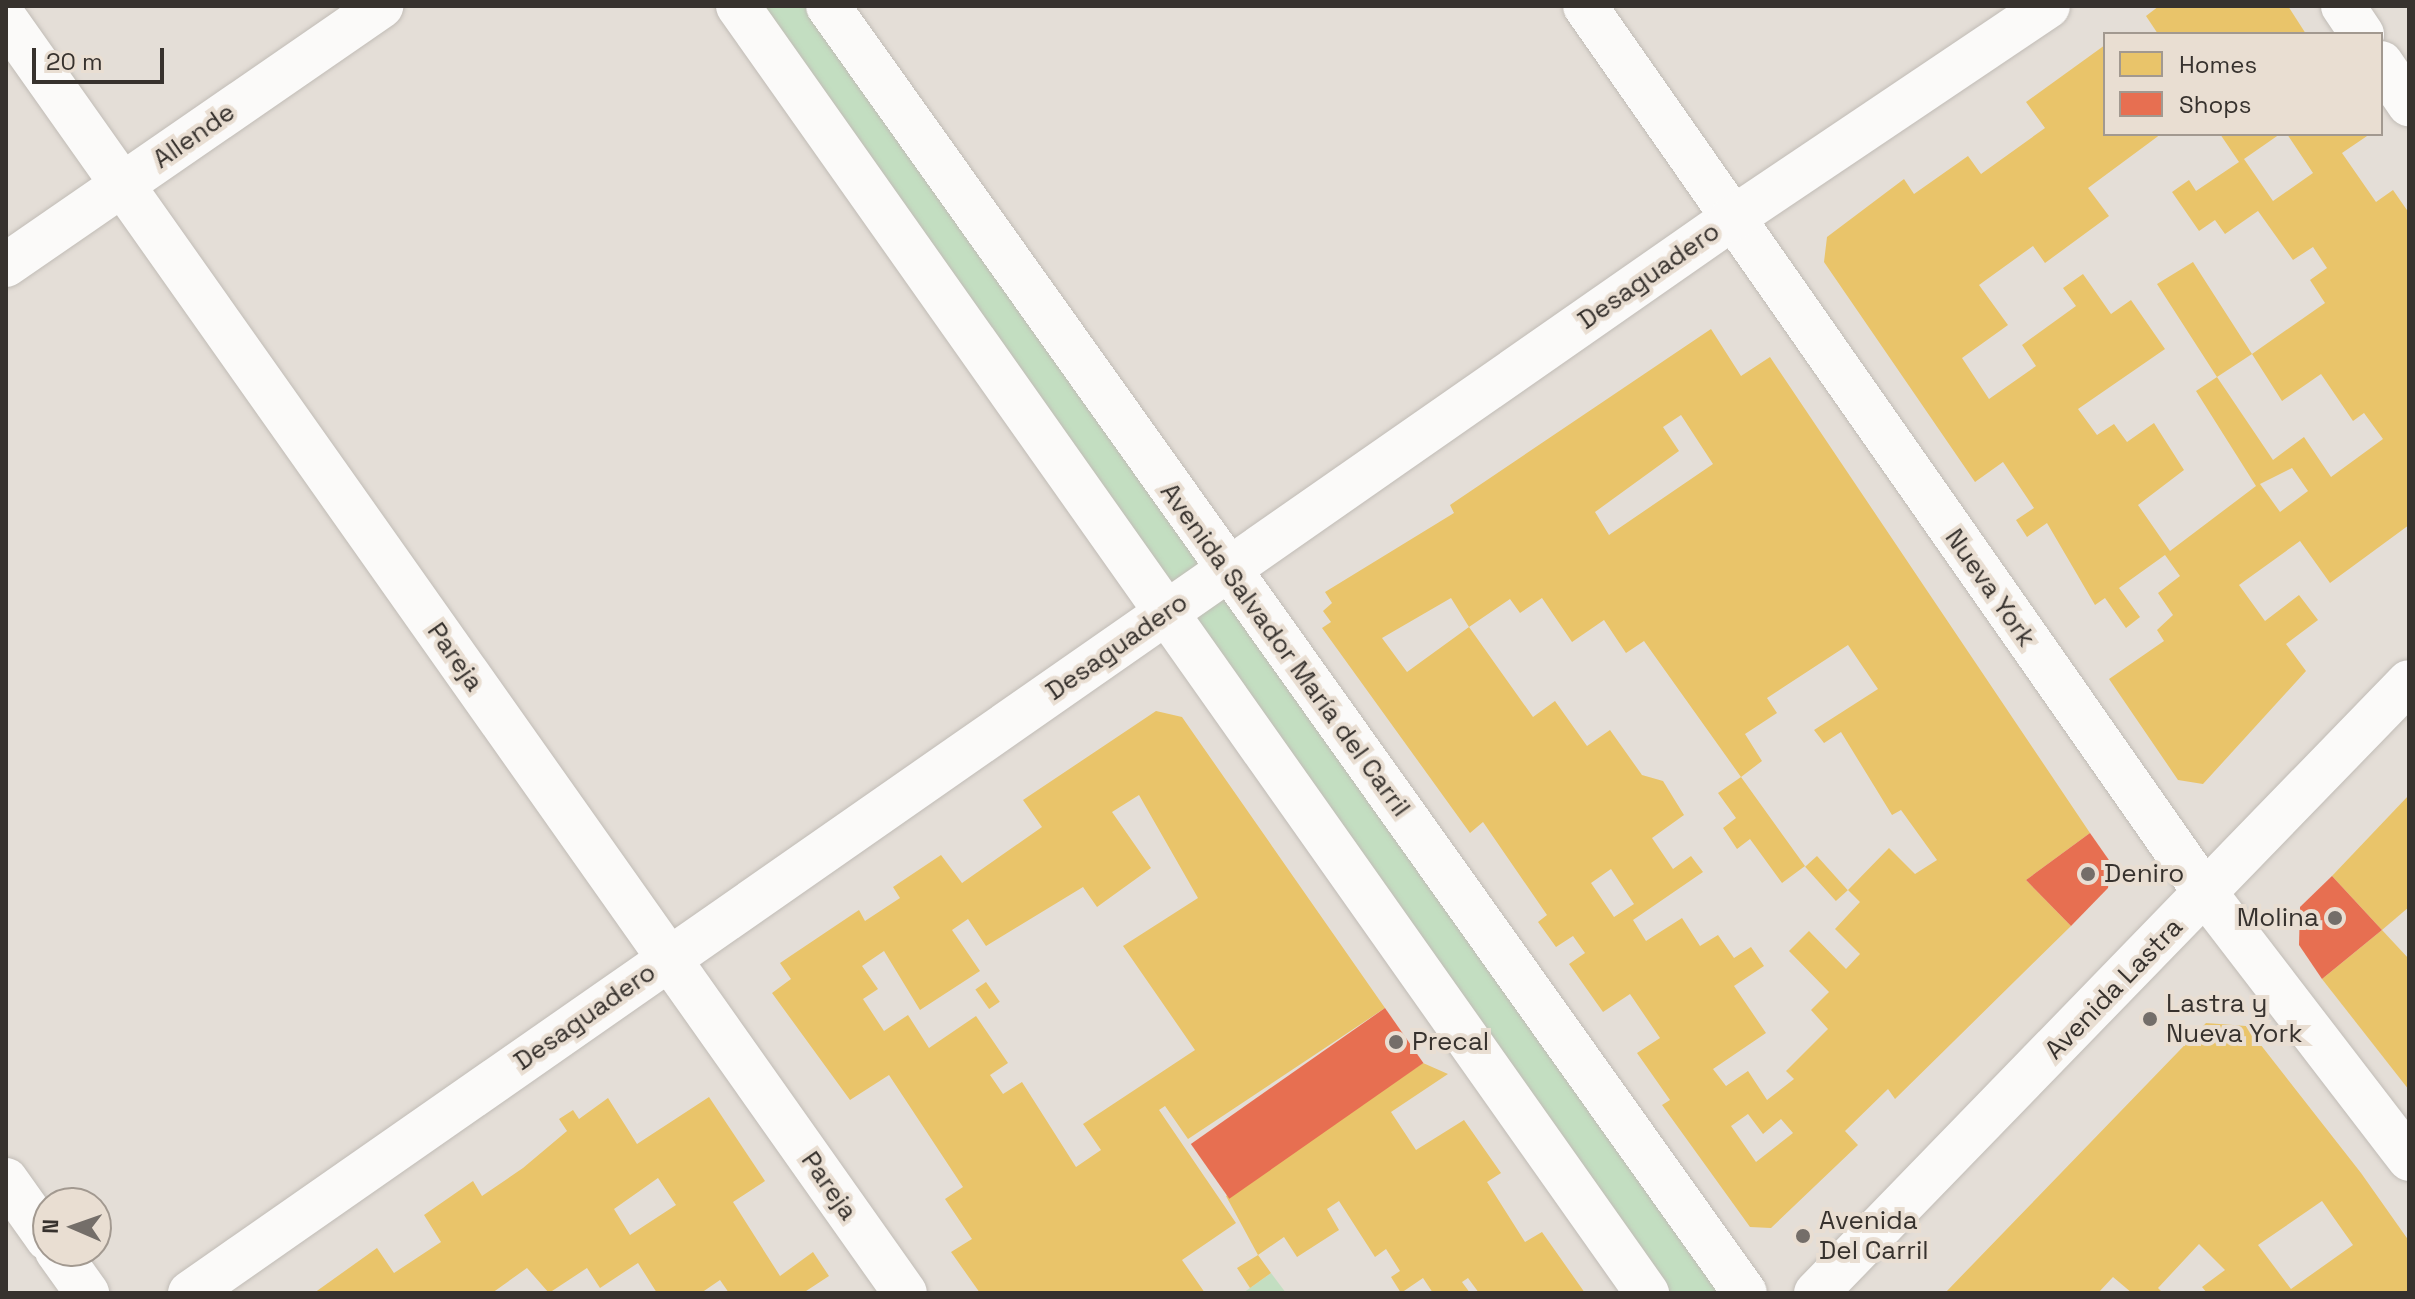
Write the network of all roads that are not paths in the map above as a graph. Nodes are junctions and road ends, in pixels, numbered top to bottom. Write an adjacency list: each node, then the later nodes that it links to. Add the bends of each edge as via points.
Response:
1 (381, 6): 11 (street, Allende)
2 (738, 6): 15 (street)
3 (828, 6): 14 (street, Avenida Salvador María del Carril)
4 (1585, 6): 12 (street, Nueva York)
5 (2048, 6): 12 (street, Desaguadero)
6 (2343, 6): 8 (street)
7 (6, 20): 11 (street, Pareja)
8 (2361, 32)
9 (2383, 66): 10 (street)
10 (2409, 104)
11 (121, 186): 13 (street, Allende); 18 (street, Pareja)
12 (1730, 220): 14 (street, Desaguadero); 17 (street, Nueva York)
13 (6, 265)
14 (1228, 571): 15 (street, Desaguadero); 27 (street, Avenida Salvador María del Carril)
15 (1163, 614): 18 (street, Desaguadero); 26 (street)
16 (2409, 682): 17 (street, Avenida Lastra)
17 (2206, 894): 19 (street, Nueva York); 28 (street, Avenida Lastra)
18 (669, 959): 24 (street, Desaguadero); 25 (street, Pareja)
19 (2409, 1159)
20 (6, 1180): 21 (street)
21 (32, 1217)
22 (68, 1267): 23 (street)
23 (87, 1293)
24 (190, 1293)
25 (905, 1293)
26 (1647, 1293)
27 (1745, 1293)
28 (1816, 1293)

